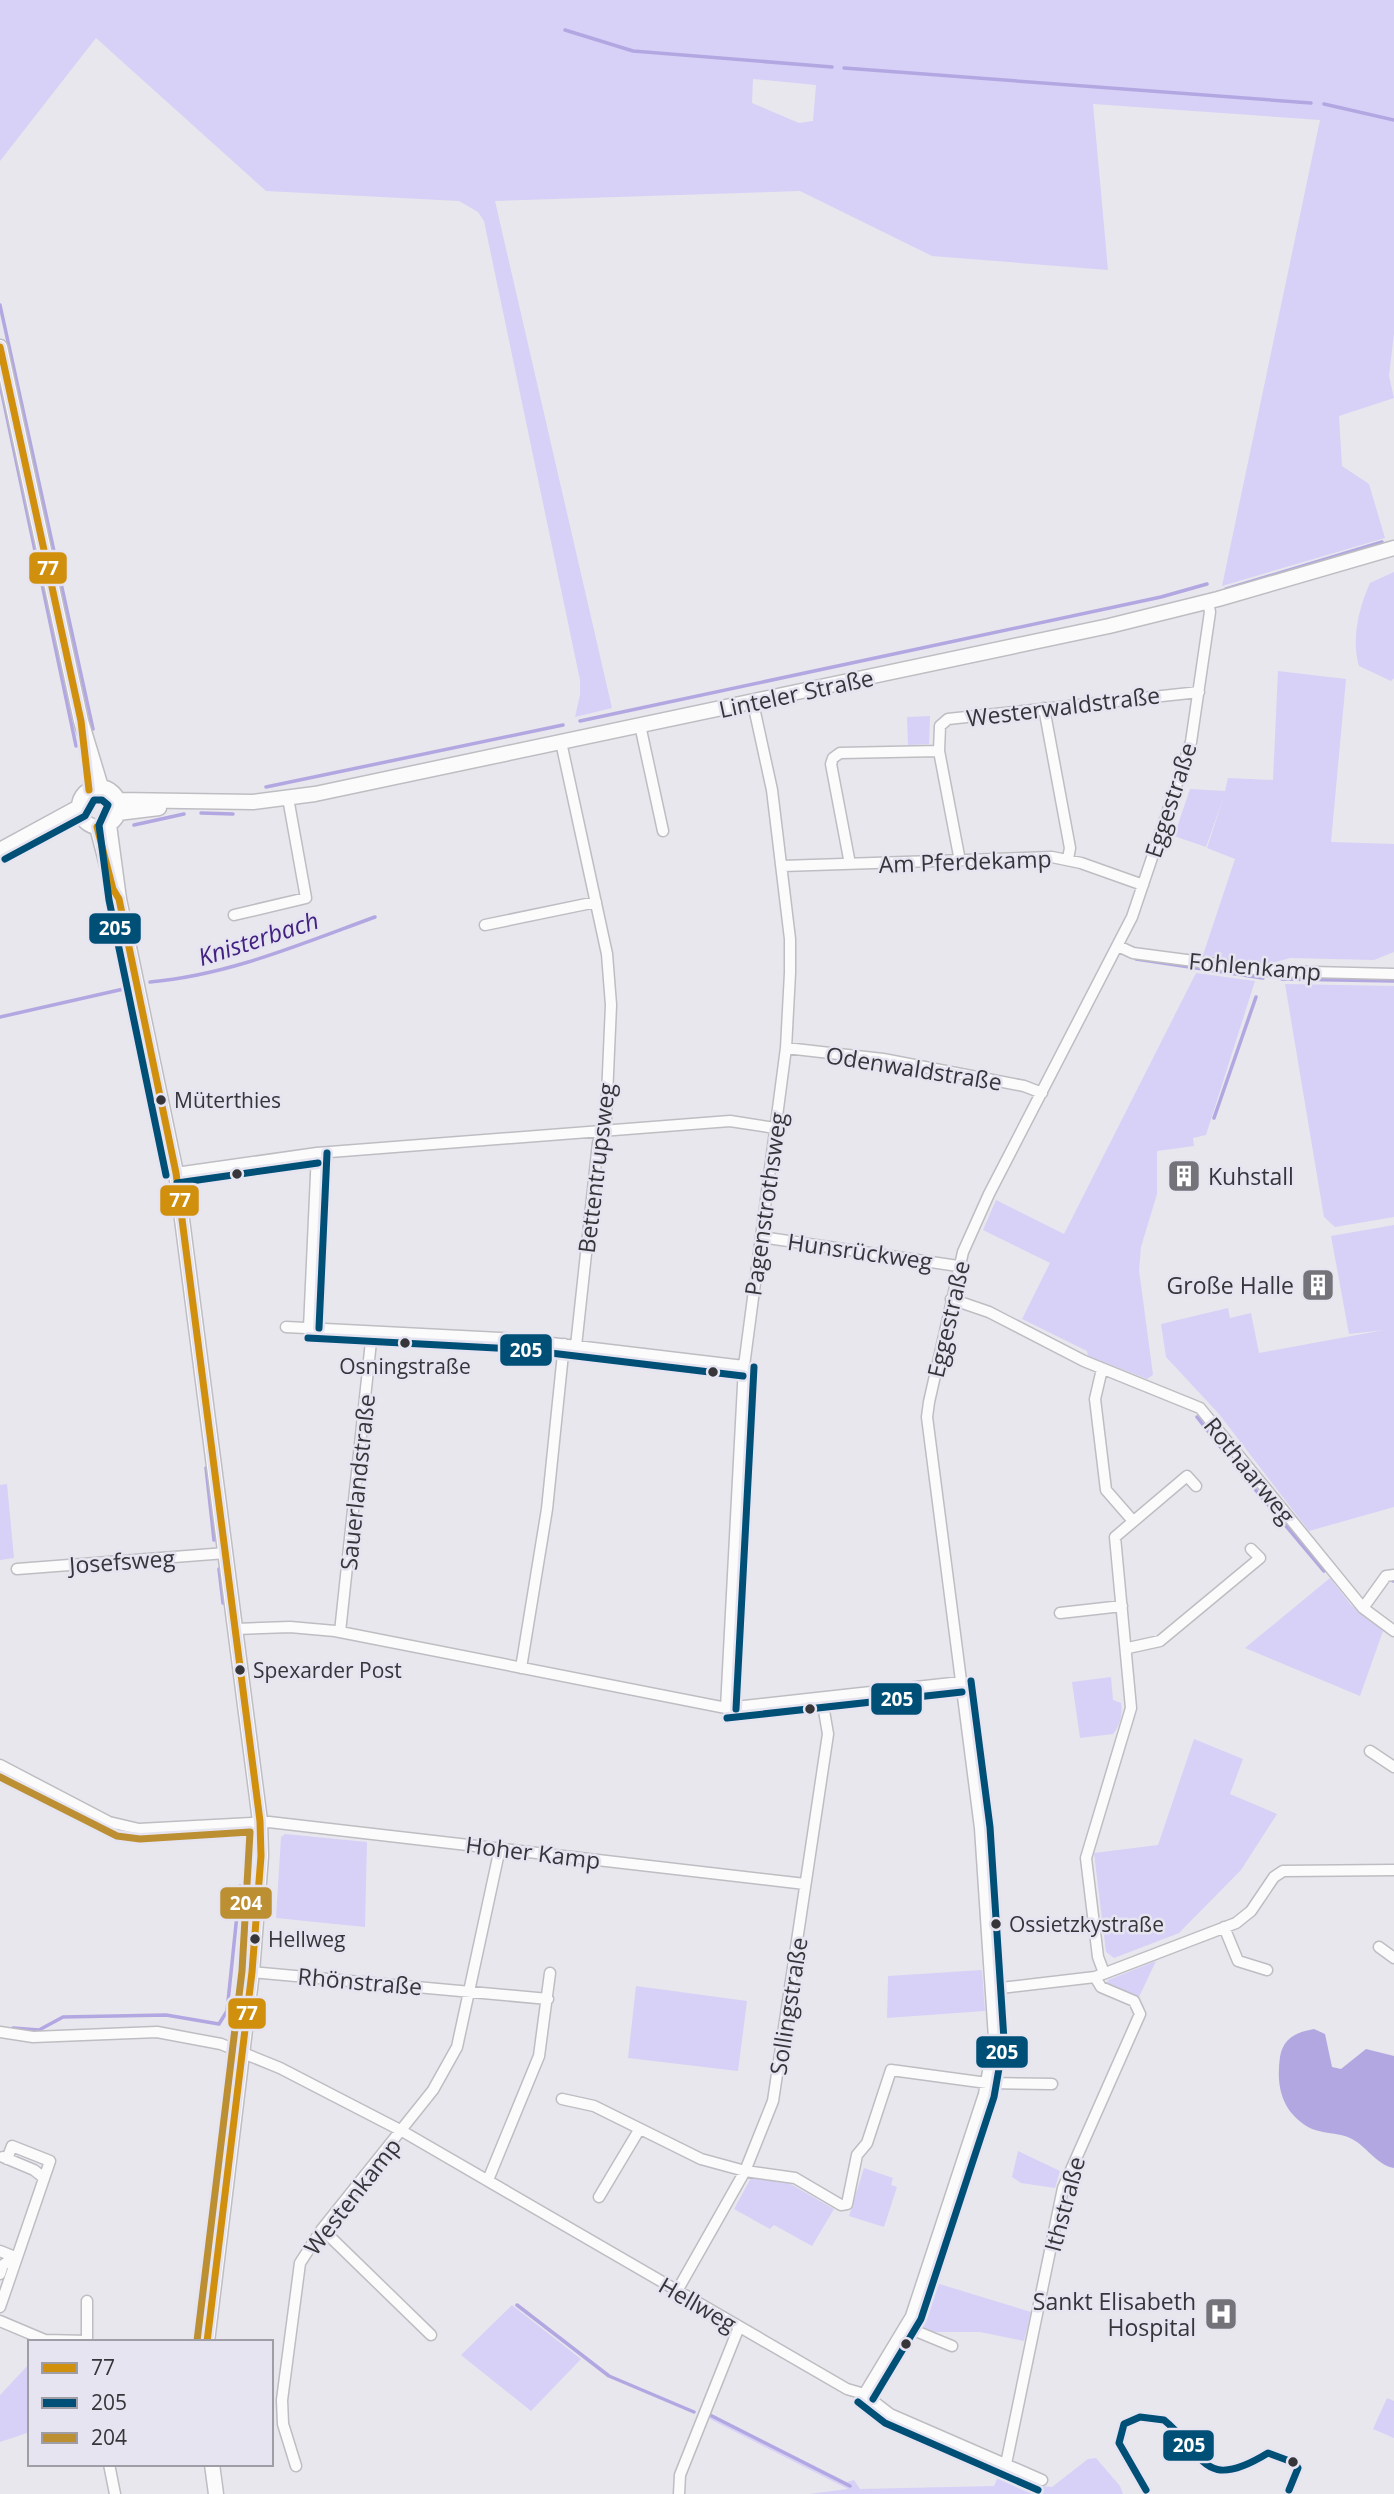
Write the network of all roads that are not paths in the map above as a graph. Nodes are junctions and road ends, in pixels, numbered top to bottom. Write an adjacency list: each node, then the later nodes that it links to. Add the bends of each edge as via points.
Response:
1 (0, 347): 10 (main road)
2 (1394, 548): 3 (main road, Linteler Straße)
3 (1208, 602): 4 (street, Eggestraße); 5 (main road, Linteler Straße)
4 (1199, 692): 6 (street, Westerwaldstraße); 21 (street, Eggestraße, via 1191,742)
5 (753, 703): 7 (main road, Linteler Straße); 20 (street, Pagenstrothsweg)
6 (1044, 708): 9 (street, Westerwaldstraße, via 948,719 940,726); 17 (street, via 1070,848)
7 (640, 725): 8 (main road, Linteler Straße); 15 (street)
8 (561, 742): 11 (main road, Linteler Straße); 22 (street, Bettentrupsweg)
9 (939, 751): 18 (street, Westerwaldstraße); 19 (street, via 840,753 833,758)
10 (95, 789): 12 (main road, via 111,791); 13 (main road, via 82,797)
11 (288, 798): 12 (main road, Linteler Straße, via 191,803 177,799); 23 (street, via 306,898)
12 (118, 806): 14 (main road)
13 (81, 813): 14 (main road); 16 (main road)
14 (103, 826): 32 (main road)
15 (663, 831)
16 (6, 846)
17 (1068, 859): 18 (street, Am Pferdekamp); 21 (street, Am Pferdekamp)
18 (960, 861): 19 (street, Am Pferdekamp)
19 (850, 864): 20 (street, Am Pferdekamp)
20 (782, 866): 27 (street, Pagenstrothsweg, via 790,939)
21 (1143, 885): 25 (street, Eggestraße)
22 (596, 902): 24 (street); 30 (street, Bettentrupsweg, via 611,1005)
23 (234, 915)
24 (485, 925)
25 (1118, 946): 26 (street, Fohlenkamp, via 1133,953 1270,971); 28 (street, Eggestraße)
26 (1394, 974)
27 (786, 1048): 28 (street, Odenwaldstraße, via 883,1059); 29 (street, Pagenstrothsweg)
28 (1042, 1093): 34 (street, Eggestraße)
29 (775, 1128): 30 (street, via 730,1121); 33 (street, Pagenstrothsweg)
30 (602, 1131): 31 (street); 39 (street, Bettentrupsweg)
31 (317, 1153): 32 (street); 37 (street)
32 (176, 1173): 45 (main road)
33 (761, 1237): 34 (street, Hunsrückweg); 40 (street, Pagenstrothsweg)
34 (958, 1266): 35 (street, Eggestraße)
35 (951, 1299): 41 (street, Rothaarweg, via 989,1312); 56 (street, Eggestraße, via 928,1417)
36 (286, 1327): 37 (street)
37 (309, 1328): 38 (street)
38 (372, 1332): 39 (street); 53 (street, Sauerlandstraße)
39 (570, 1345): 40 (street); 55 (street, Bettentrupsweg)
40 (744, 1366): 58 (street, Pagenstrothsweg)
41 (1102, 1369): 43 (street, via 1095,1399 1106,1490); 49 (street, Rothaarweg, via 1200,1408)
42 (1196, 1486): 43 (street, via 1187,1476)
43 (1133, 1521): 48 (street, via 1115,1538)
44 (1251, 1549): 54 (street, via 1260,1558 1160,1641)
45 (226, 1553): 46 (street, Josefsweg); 51 (main road)
46 (17, 1569)
47 (1394, 1575): 49 (street, via 1386,1576)
48 (1122, 1606): 50 (street); 54 (street)
49 (1363, 1608): 52 (street, Rothaarweg)
50 (1060, 1613)
51 (236, 1629): 53 (street, via 290,1627); 62 (main road)
52 (1394, 1631)
53 (340, 1632): 55 (street)
54 (1128, 1648): 72 (street, via 1131,1708 1086,1858)
55 (521, 1668): 58 (street)
56 (961, 1682): 57 (street); 73 (street, Eggestraße, via 980,1828)
57 (822, 1699): 58 (street); 65 (street, Sollingstraße, via 828,1734)
58 (726, 1708)
59 (1370, 1751): 61 (street)
60 (0, 1765): 62 (street, Hoher Kamp, via 120,1826 139,1829)
61 (1394, 1767)
62 (260, 1821): 63 (street, Hoher Kamp); 70 (main road)
63 (500, 1848): 65 (street, Hoher Kamp); 74 (street, Westenkamp)
64 (1394, 1870): 66 (street, via 1283,1871 1251,1911)
65 (805, 1884): 84 (street, Sollingstraße, via 773,2101)
66 (1224, 1927): 69 (street, via 1238,1961); 72 (street)
67 (1379, 1947): 68 (street)
68 (1394, 1958)
69 (1267, 1970)
70 (252, 1972): 74 (street, Rhönstraße); 77 (main road)
71 (551, 1973): 75 (street)
72 (1100, 1975): 73 (street); 104 (street, Ithstraße, via 1101,1987 1134,2001 1140,2014 1063,2188)
73 (992, 1989): 78 (street, Eggestraße, via 994,2038)
74 (469, 1991): 75 (street, Rhönstraße); 82 (street, Westenkamp, via 449,2066)
75 (548, 1999): 86 (street, via 539,2056)
76 (0, 2032): 77 (street, Hellweg, via 33,2037 157,2032 221,2045)
77 (240, 2054): 82 (street, Hellweg, via 280,2068); 101 (main road)
78 (987, 2083): 79 (street); 84 (street, via 891,2070 867,2143 857,2155 847,2204 841,2205 795,2178); 97 (street, Eggestraße)
79 (1052, 2084)
80 (562, 2099): 81 (street, via 594,2106)
81 (639, 2130): 84 (street, via 701,2159); 87 (street)
82 (402, 2131): 86 (street, Hellweg); 88 (street, Westenkamp)
83 (3, 2157): 85 (street); 85 (street, via 12,2146 50,2161)
84 (745, 2171): 92 (street, Sollingstraße)
85 (44, 2178): 90 (street)
86 (488, 2180): 92 (street, Hellweg)
87 (598, 2197)
88 (322, 2229): 98 (street); 107 (street, Westenkamp, via 306,2250 296,2278 282,2400 283,2424)
89 (0, 2251): 90 (street)
90 (15, 2257): 91 (street); 94 (street)
91 (0, 2274)
92 (677, 2291): 96 (street, Hellweg)
93 (87, 2301): 100 (street)
94 (0, 2307)
95 (0, 2321): 99 (street)
96 (739, 2327): 103 (street, Hellweg, via 847,2389); 111 (street, via 680,2475)
97 (906, 2327): 102 (street); 103 (street, Eggestraße)
98 (431, 2335)
99 (45, 2340)
100 (87, 2340)
101 (207, 2340)
102 (952, 2346)
103 (864, 2394): 104 (street, Hellweg, via 890,2414)
104 (1006, 2464): 108 (street, Hellweg)
105 (109, 2466): 110 (street)
106 (212, 2466): 109 (main road)
107 (296, 2466)
108 (1042, 2480)
109 (216, 2493)
110 (115, 2494)
111 (680, 2494)

